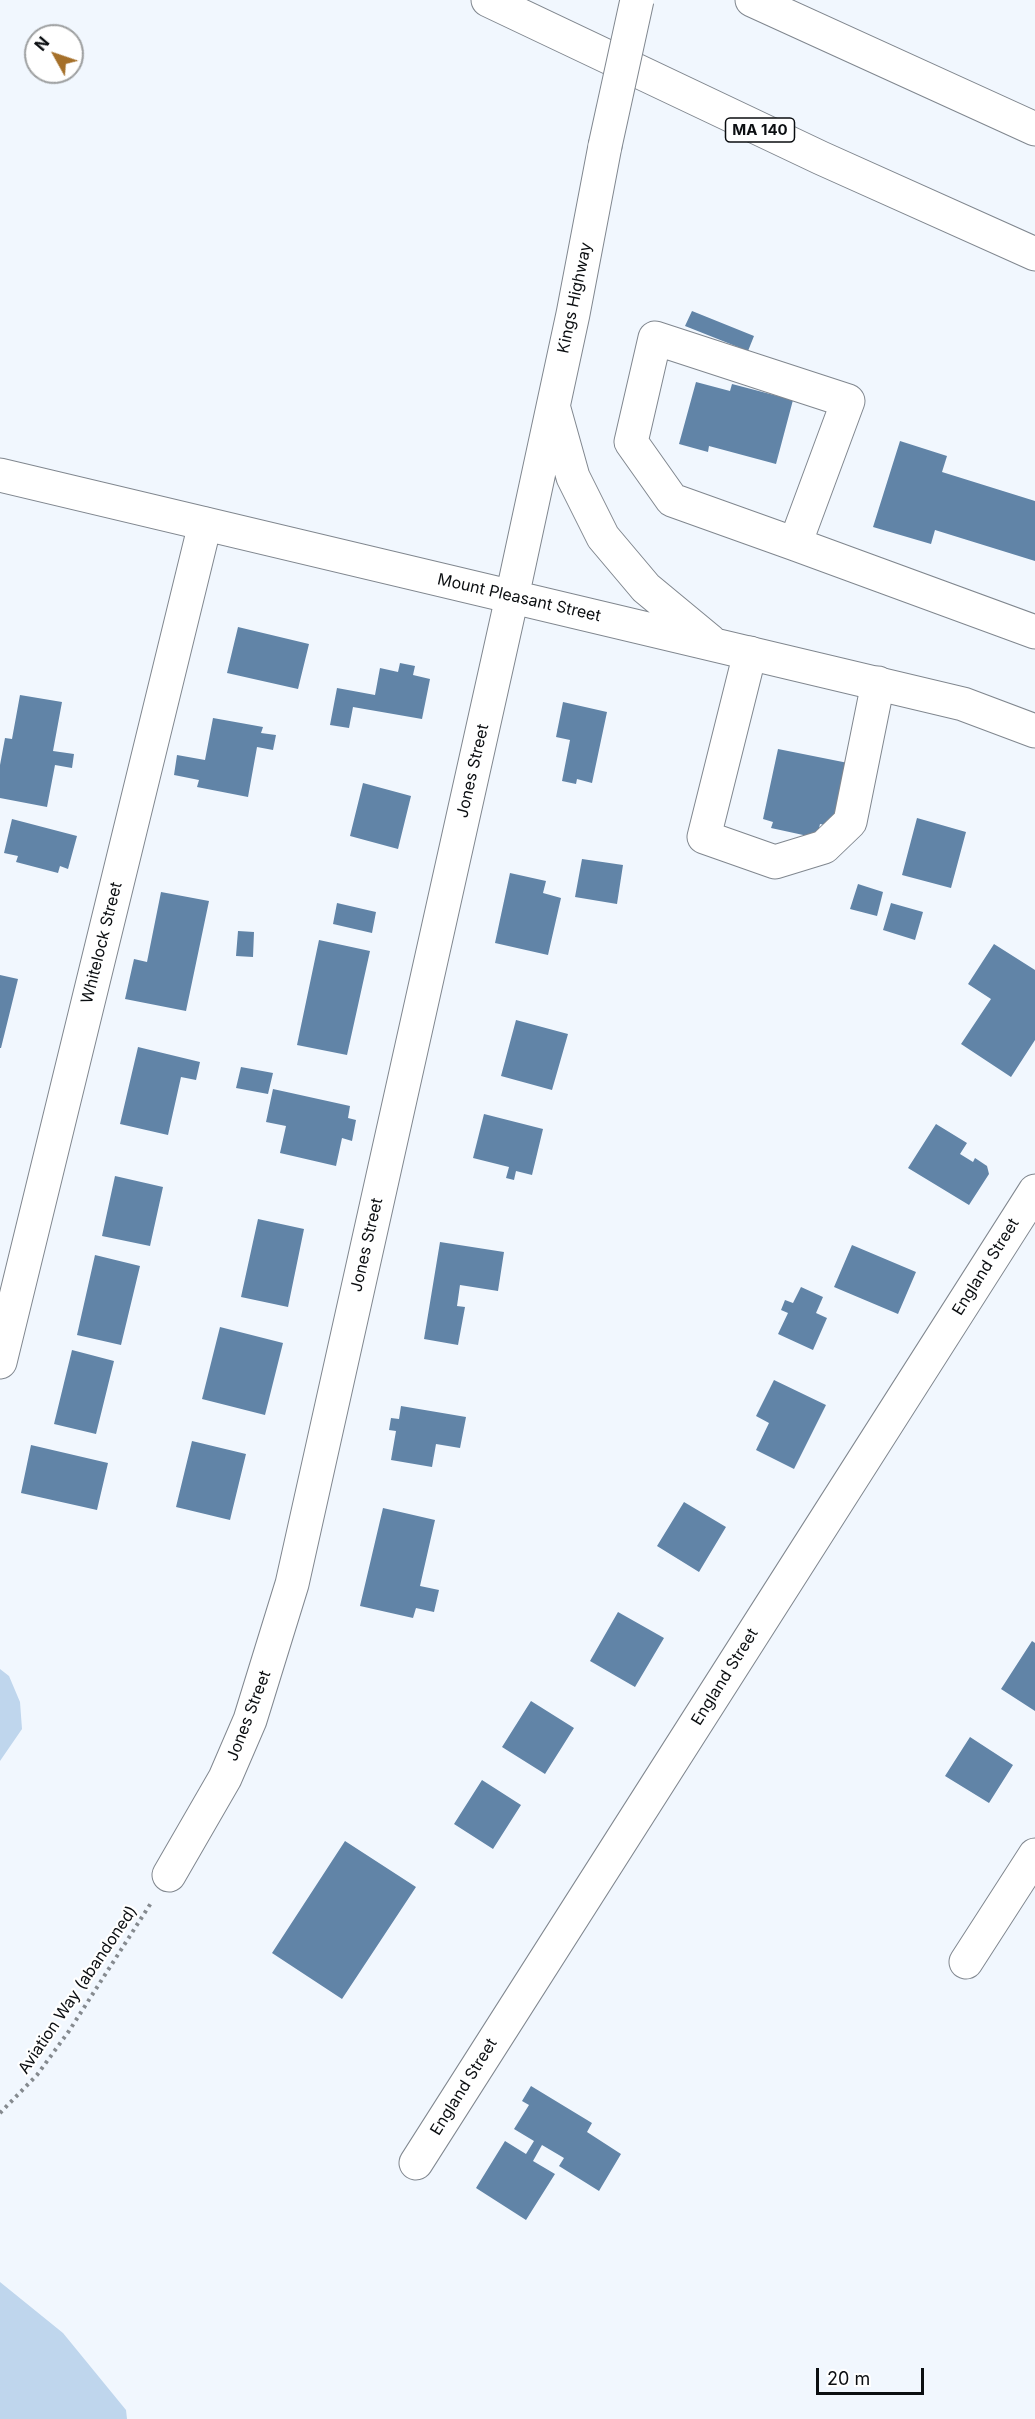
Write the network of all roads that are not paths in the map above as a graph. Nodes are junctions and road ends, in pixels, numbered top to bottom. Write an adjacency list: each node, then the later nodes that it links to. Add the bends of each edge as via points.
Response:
1 (488, 0): 5 (main road, MA 140, via 821,158)
2 (637, 0): 6 (main road, Kings Highway, bridge)
3 (752, 0): 4 (main road)
4 (1035, 129)
5 (1035, 254)
6 (552, 405): 10 (main road, Kings Highway); 12 (main road, via 573,477 603,537 646,588)
7 (0, 475): 8 (main road, Mount Pleasant Street)
8 (205, 524): 10 (main road, Mount Pleasant Street); 17 (main road, Whitelock Street)
9 (795, 544): 9 (main road, via 672,500 631,442 655,338 848,401); 11 (main road)
10 (512, 597): 12 (main road, Mount Pleasant Street); 19 (main road, Jones Street, via 292,1584 250,1720 225,1778)
11 (1035, 632)
12 (717, 647): 13 (main road, Mount Pleasant Street)
13 (750, 653): 14 (main road, Mount Pleasant Street); 14 (main road, via 704,837 775,862 824,847 850,822)
14 (878, 683): 15 (main road, Mount Pleasant Street, via 963,704)
15 (1035, 731)
16 (1035, 1191): 21 (main road, England Street)
17 (0, 1362)
18 (1035, 1855): 20 (main road)
19 (169, 1875)
20 (966, 1962)
21 (416, 2163)

